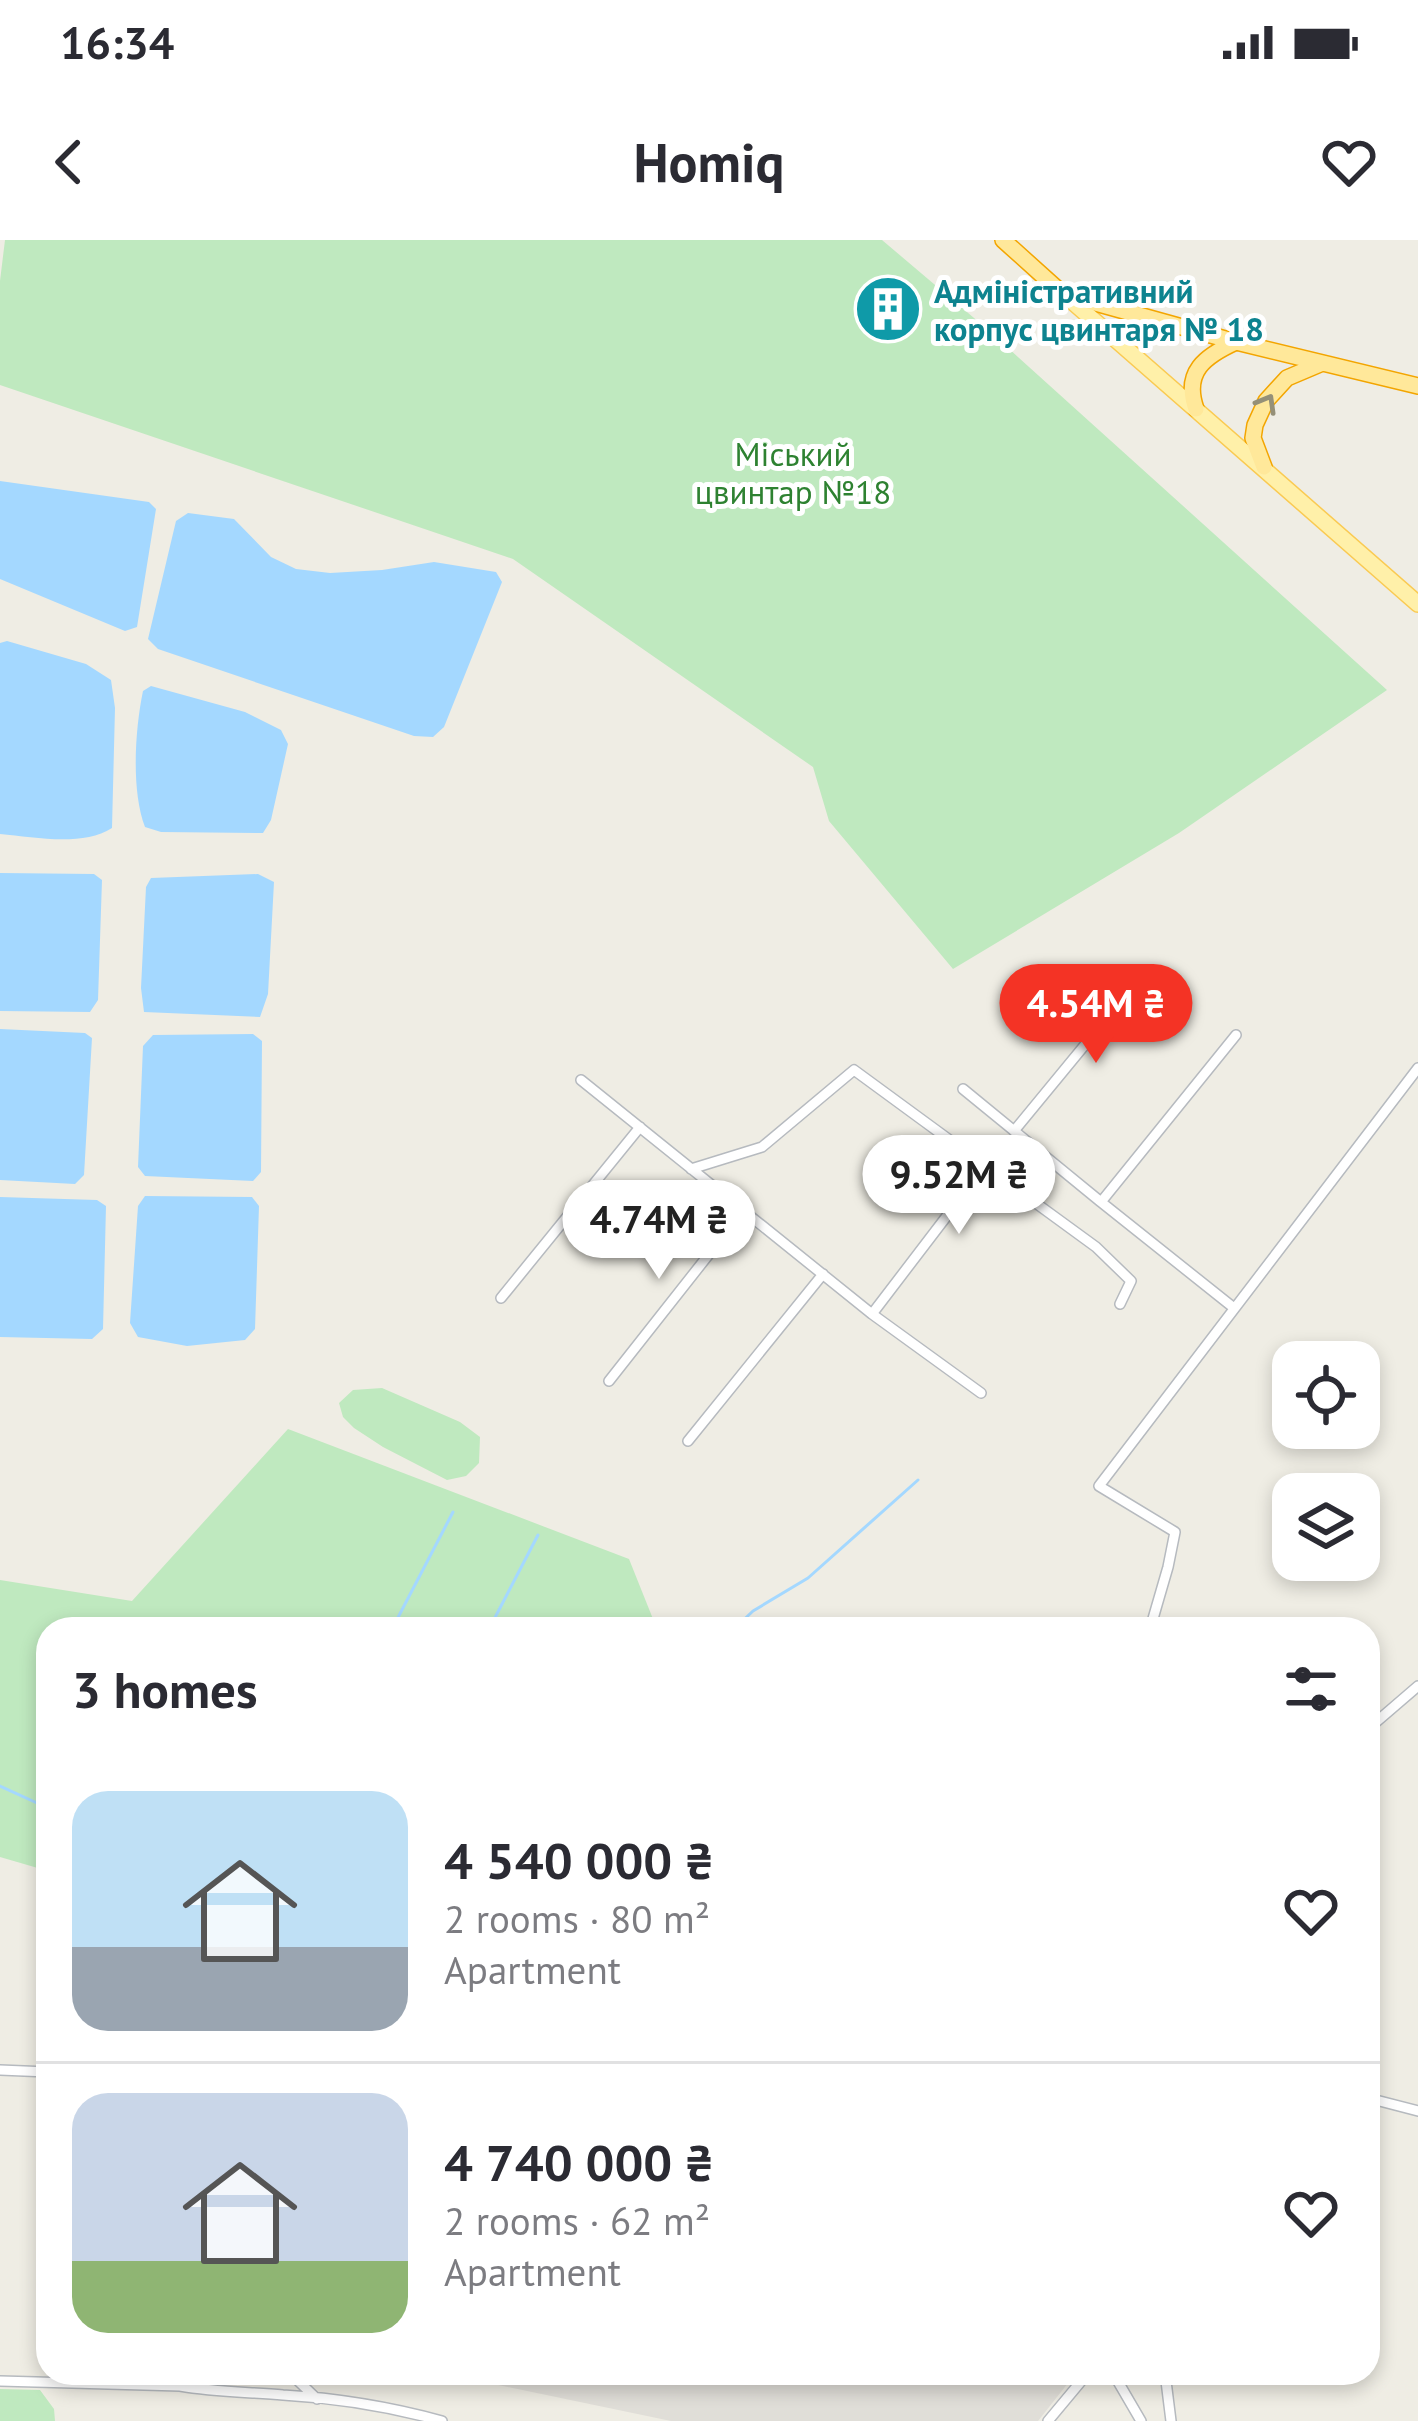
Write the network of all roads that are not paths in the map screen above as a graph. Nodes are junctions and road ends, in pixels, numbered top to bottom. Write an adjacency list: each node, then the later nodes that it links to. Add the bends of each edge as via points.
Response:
1 (1003, 240): 2 (highway)
2 (1064, 294): 3 (highway); 6 (main road)
3 (1236, 343): 4 (highway); 6 (highway, via 1201,364 1192,381)
4 (1320, 364): 5 (highway); 7 (highway, one-way to 4, via 1253,438 1266,401 1287,378)
5 (1418, 386)
6 (1196, 409): 7 (main road)
7 (1264, 467): 8 (main road)
8 (1418, 604)
9 (1144, 973): 15 (street)
10 (1236, 1035): 18 (street)
11 (1418, 1068): 23 (street)
12 (581, 1080): 14 (street)
13 (963, 1089): 15 (street)
14 (640, 1127): 17 (street); 21 (street)
15 (1014, 1131): 18 (street)
16 (985, 1166): 17 (street, via 854,1070 762,1147); 22 (street, via 1131,1281); 24 (street)
17 (691, 1169): 19 (street)
18 (1101, 1202): 23 (street)
19 (743, 1211): 20 (street); 25 (street)
20 (823, 1274): 24 (street); 27 (street)
21 (501, 1298)
22 (1120, 1304)
23 (1234, 1308): 28 (street, via 1099,1486 1174,1532)
24 (872, 1314): 26 (street)
25 (609, 1381)
26 (981, 1393)
27 (688, 1442)
28 (1154, 1617)
29 (1418, 1686): 30 (street)
30 (1413, 1698): 31 (street)
31 (1380, 1721)
32 (0, 2070): 33 (street)
33 (36, 2072)
34 (1380, 2101): 35 (street)
35 (1418, 2110)
36 (0, 2381): 37 (street)
37 (36, 2382)
38 (144, 2385): 43 (street)
39 (302, 2385): 43 (street)
40 (1078, 2385): 45 (street)
41 (1120, 2385): 46 (street)
42 (1166, 2385): 47 (street)
43 (316, 2399): 44 (street)
44 (442, 2421)
45 (1048, 2421)
46 (1141, 2421)
47 (1171, 2421)

